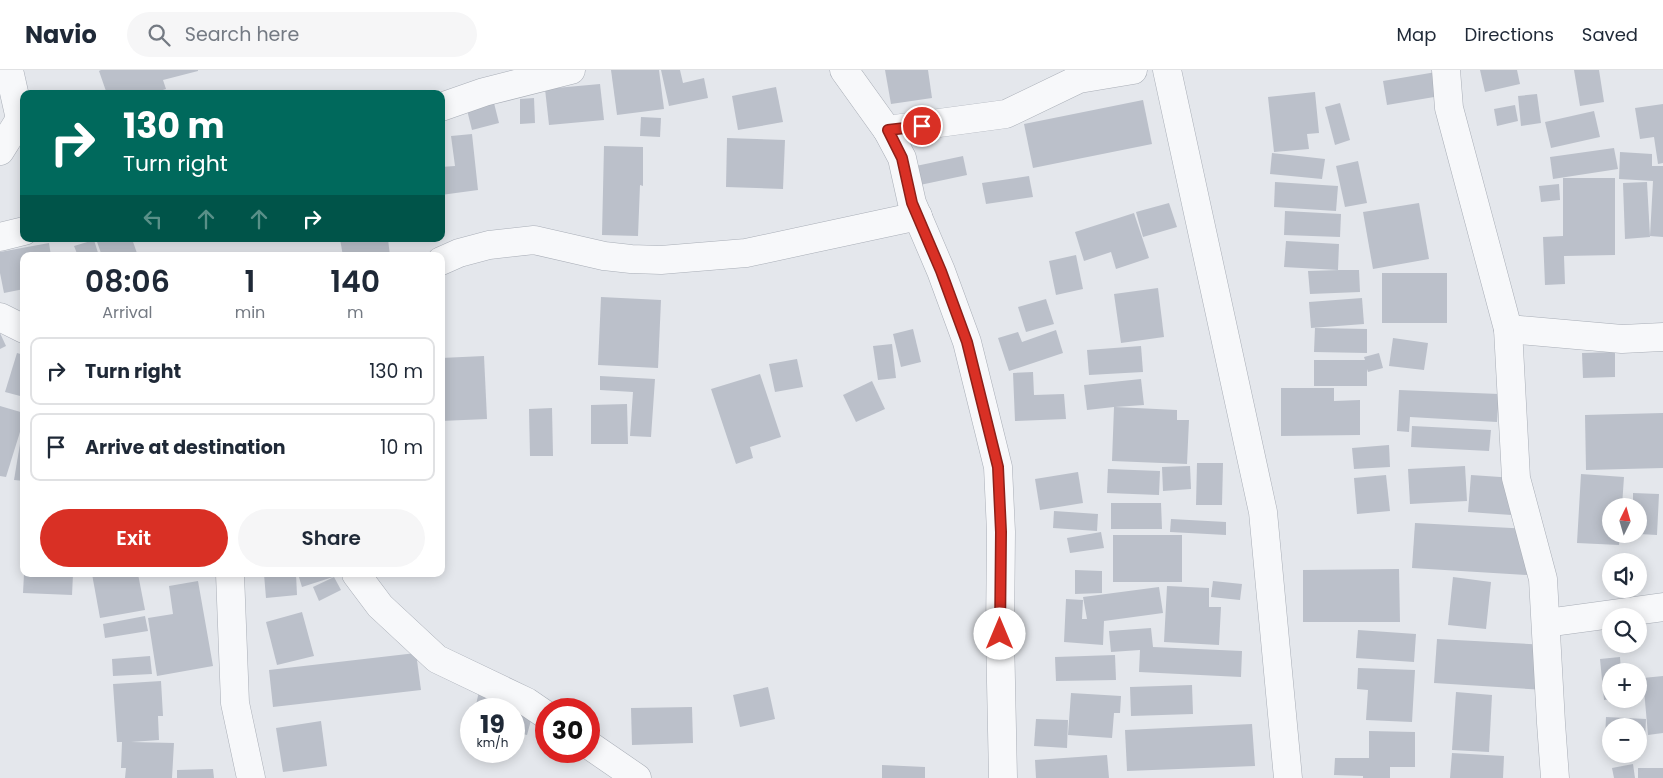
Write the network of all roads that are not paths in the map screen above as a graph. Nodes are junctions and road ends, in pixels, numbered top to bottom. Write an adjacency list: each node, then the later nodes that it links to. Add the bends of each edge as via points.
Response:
1 (9, 70): 9 (street, via 20,119)
2 (571, 70): 7 (street)
3 (844, 70): 8 (street)
4 (1133, 70): 8 (street, via 1079,79 1006,114)
5 (1167, 70): 27 (street, via 1263,512)
6 (1446, 70): 16 (street, via 1449,108)
7 (445, 106)
8 (888, 130): 10 (street, via 902,158)
9 (0, 151)
10 (918, 216): 13 (street, via 746,253 662,260 630,259 534,240 488,245); 26 (street, via 967,342 998,467)
11 (20, 232): 12 (street)
12 (0, 237)
13 (445, 259)
14 (0, 317): 15 (street)
15 (20, 327)
16 (1508, 329): 17 (street, via 1622,339); 21 (street, via 1516,478 1543,579)
17 (1663, 337)
18 (230, 577): 24 (street, via 235,703)
19 (358, 577): 22 (street, via 380,606 437,659)
20 (1663, 607): 21 (street)
21 (1546, 623): 28 (street)
22 (535, 708)
23 (600, 753): 25 (street)
24 (251, 778)
25 (637, 778)
26 (1004, 778)
27 (1288, 778)
28 (1555, 778)

